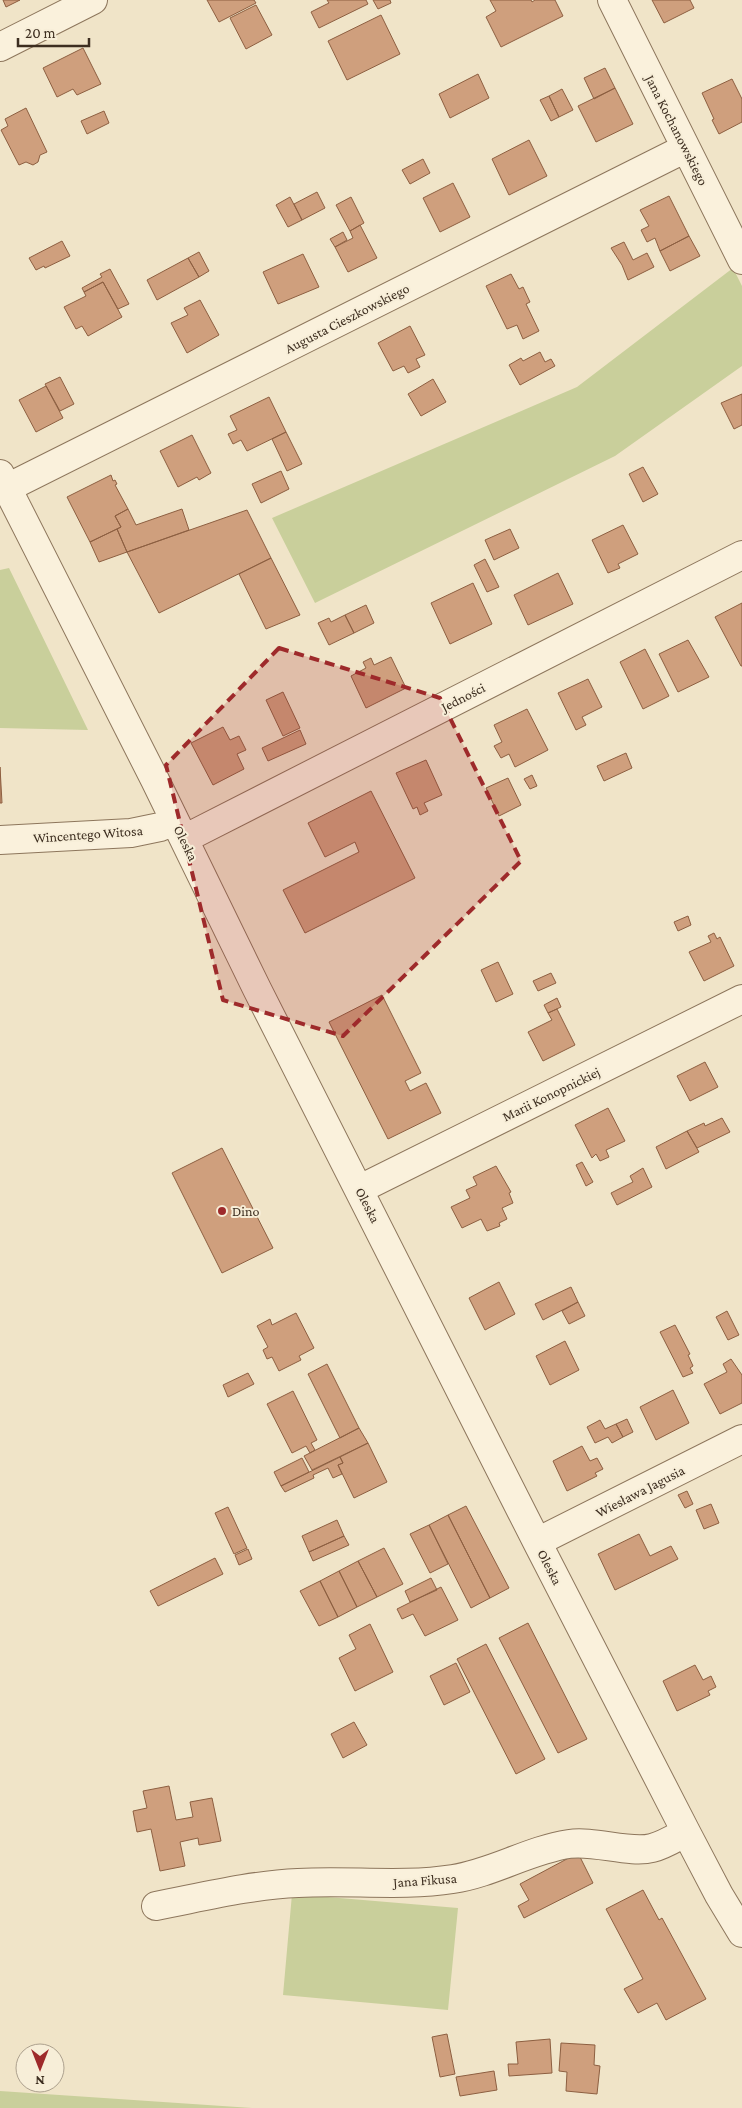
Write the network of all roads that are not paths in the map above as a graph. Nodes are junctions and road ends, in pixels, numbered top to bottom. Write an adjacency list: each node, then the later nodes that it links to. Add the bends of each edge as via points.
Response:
1 (93, 0): 3 (street)
2 (612, 0): 4 (street, Jana Kochanowskiego)
3 (0, 47)
4 (686, 148): 5 (street, Jana Kochanowskiego); 6 (street, Augusta Cieszkowskiego)
5 (742, 260)
6 (4, 481): 8 (street, Oleska)
7 (742, 555): 8 (street, Jedności)
8 (179, 830): 9 (street, Wincentego Witosa, via 160,826 131,832); 11 (street, Oleska)
9 (0, 840)
10 (742, 999): 11 (street, Marii Konopnickiej)
11 (360, 1189): 13 (street, Oleska)
12 (742, 1440): 13 (street, Wiesława Jagusia)
13 (537, 1542): 14 (street, Oleska)
14 (686, 1832): 15 (street, Jana Fikusa, via 651,1849 568,1844 453,1879 275,1884); 16 (street, Oleska)
15 (156, 1906)
16 (742, 1933)

